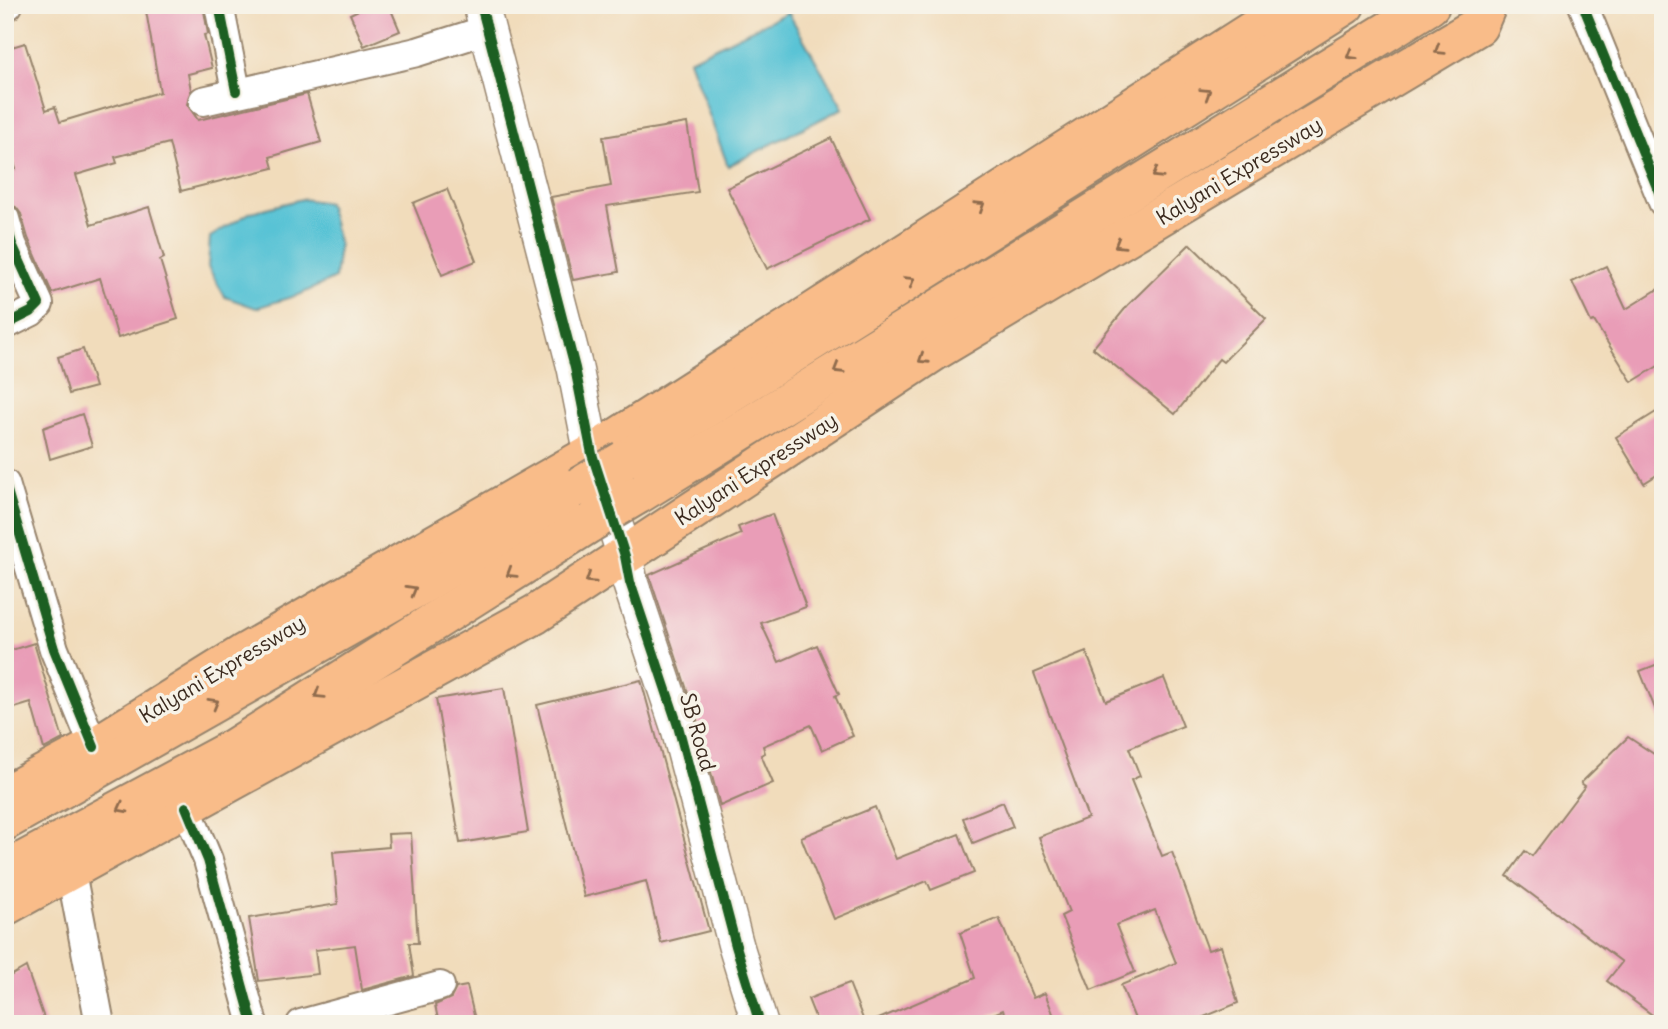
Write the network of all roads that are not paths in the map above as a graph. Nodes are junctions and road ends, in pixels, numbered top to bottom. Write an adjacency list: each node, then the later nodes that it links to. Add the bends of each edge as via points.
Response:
1 (219, 5): 8 (street)
2 (1293, 5): 13 (highway, Kalyani Expressway, one-way to 2)
3 (1345, 5): 13 (highway, one-way to 3)
4 (1430, 5): 20 (highway, one-way to 20, bridge, via 234,748)
5 (1487, 5): 15 (highway, Kalyani Expressway, one-way to 15, via 1478,26 935,351)
6 (1583, 5): 10 (street)
7 (483, 18): 8 (street, via 417,52); 13 (street, SB Road)
8 (236, 91): 9 (street)
9 (203, 101)
10 (1663, 202)
11 (5, 219): 12 (street, via 38,303 31,312)
12 (5, 325)
13 (598, 467): 15 (street, SB Road); 16 (highway, Kalyani Expressway, via 243,654); 19 (highway, one-way to 13, via 425,583)
14 (5, 484): 16 (street, via 54,649)
15 (625, 555): 18 (highway, Kalyani Expressway, one-way to 18, via 536,614); 27 (street, SB Road, via 629,582 678,726)
16 (94, 747): 17 (highway, Kalyani Expressway)
17 (5, 795)
18 (186, 807): 21 (highway, Kalyani Expressway); 25 (street, via 208,860)
19 (5, 821)
20 (5, 871)
21 (71, 872): 22 (highway, Kalyani Expressway); 24 (street)
22 (5, 906)
23 (440, 986): 26 (street)
24 (100, 1024)
25 (253, 1024)
26 (301, 1024)
27 (760, 1024)

